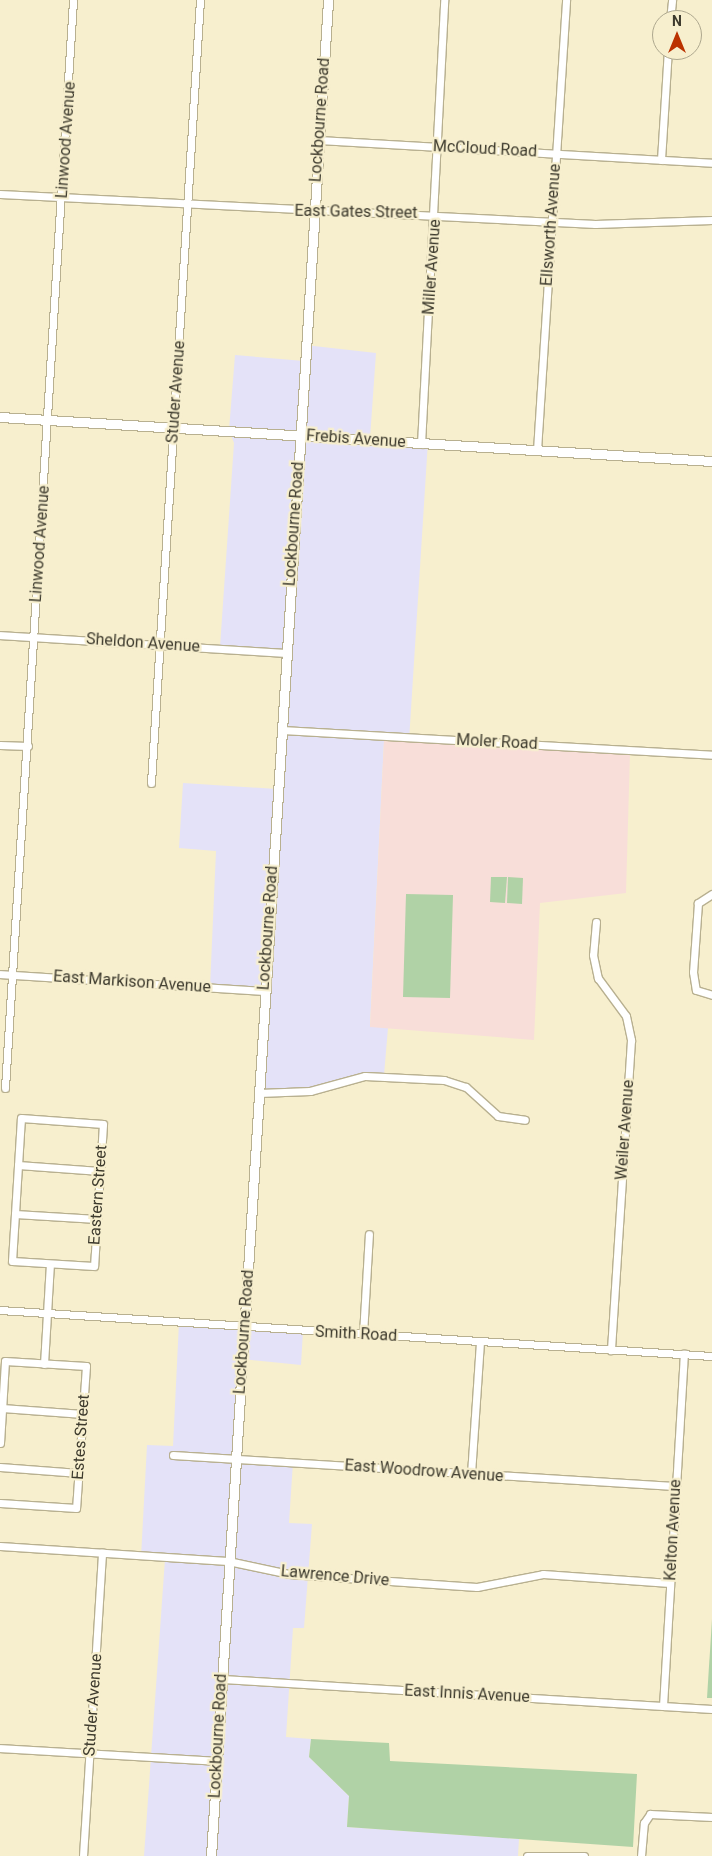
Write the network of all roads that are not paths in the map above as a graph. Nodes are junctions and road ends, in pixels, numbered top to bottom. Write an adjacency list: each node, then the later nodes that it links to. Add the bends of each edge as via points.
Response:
1 (73, 0): 13 (street, Linwood Avenue)
2 (200, 0): 14 (street, Studer Avenue)
3 (328, 0): 7 (main road, Lockbourne Road)
4 (444, 0): 8 (street, Miller Avenue)
5 (566, 0): 9 (street, Ellsworth Avenue)
6 (667, 60): 10 (street)
7 (318, 140): 8 (street, McCloud Road); 15 (main road, Lockbourne Road)
8 (435, 146): 9 (street, McCloud Road); 16 (street, Miller Avenue)
9 (556, 153): 10 (street, McCloud Road); 18 (street, Ellsworth Avenue)
10 (661, 160): 11 (street, McCloud Road)
11 (712, 163)
12 (0, 194): 13 (street, East Gates Street)
13 (62, 198): 14 (street, East Gates Street); 20 (street, Linwood Avenue)
14 (188, 205): 15 (street, East Gates Street); 21 (street, Studer Avenue)
15 (313, 213): 16 (street, East Gates Street); 22 (main road, Lockbourne Road)
16 (436, 214): 18 (street, East Gates Street); 23 (street, Miller Avenue)
17 (712, 220): 18 (street, East Gates Street, via 633,225)
18 (552, 221): 24 (street, Ellsworth Avenue)
19 (0, 417): 20 (main road, Frebis Avenue)
20 (48, 420): 21 (main road, Frebis Avenue); 27 (street, Linwood Avenue)
21 (173, 428): 22 (main road, Frebis Avenue); 28 (street, Studer Avenue)
22 (300, 436): 23 (main road, Frebis Avenue); 29 (main road, Lockbourne Road)
23 (421, 444): 24 (main road, Frebis Avenue)
24 (537, 450): 25 (main road, Frebis Avenue)
25 (712, 461)
26 (0, 635): 27 (street, Sheldon Avenue)
27 (34, 637): 28 (street, Sheldon Avenue); 32 (street, Linwood Avenue)
28 (160, 645): 29 (street, Sheldon Avenue); 34 (street, Studer Avenue)
29 (286, 652): 30 (main road, Lockbourne Road)
30 (282, 730): 33 (street, Moler Road); 39 (main road, Lockbourne Road)
31 (0, 745): 32 (street)
32 (28, 746): 38 (street, Linwood Avenue)
33 (712, 755)
34 (151, 783)
35 (709, 894): 40 (street, via 697,912 693,972 696,990)
36 (596, 922): 55 (street, Weiler Avenue, via 593,956 598,978 626,1016 631,1040)
37 (0, 974): 38 (street, East Markison Avenue)
38 (13, 975): 39 (street, East Markison Avenue); 41 (street, Linwood Avenue)
39 (264, 991): 42 (main road, Lockbourne Road)
40 (712, 995)
41 (5, 1088)
42 (259, 1093): 43 (street, via 310,1090 365,1076 444,1080 466,1087 498,1116); 52 (main road, Lockbourne Road)
43 (525, 1120)
44 (18, 1165): 45 (street); 45 (street, Eastern Street, via 21,1118 103,1124); 46 (street)
45 (100, 1171): 47 (street, Eastern Street)
46 (15, 1214): 47 (street); 49 (street, via 12,1261)
47 (97, 1219): 49 (street, Eastern Street, via 94,1266)
48 (369, 1234): 53 (street)
49 (50, 1264): 51 (street)
50 (0, 1310): 51 (street, Smith Road)
51 (48, 1313): 52 (street, Smith Road); 58 (street)
52 (244, 1327): 53 (street, Smith Road); 63 (main road, Lockbourne Road)
53 (363, 1334): 54 (street, Smith Road)
54 (480, 1342): 55 (street, Smith Road); 66 (street)
55 (612, 1350): 56 (street, Smith Road)
56 (684, 1354): 57 (street, Smith Road); 67 (street, Kelton Avenue)
57 (712, 1356)
58 (44, 1364): 59 (street, via 5,1361); 60 (street, Estes Street, via 86,1366)
59 (2, 1408): 60 (street); 61 (street)
60 (83, 1414): 65 (street, Estes Street)
61 (0, 1443)
62 (173, 1455): 63 (street, East Woodrow Avenue)
63 (235, 1460): 66 (street, East Woodrow Avenue); 71 (main road, Lockbourne Road)
64 (0, 1467): 65 (street)
65 (79, 1473): 68 (street, Estes Street, via 76,1508)
66 (471, 1474): 67 (street, East Woodrow Avenue)
67 (674, 1486): 72 (street, Kelton Avenue)
68 (0, 1503)
69 (0, 1546): 70 (street, Lawrence Drive)
70 (102, 1553): 71 (street, Lawrence Drive); 77 (street, Studer Avenue)
71 (228, 1561): 72 (street, Lawrence Drive, via 289,1574 477,1587 543,1574); 73 (main road, Lockbourne Road)
72 (670, 1583): 74 (street, Kelton Avenue)
73 (222, 1678): 74 (street, East Innis Avenue); 78 (main road, Lockbourne Road)
74 (663, 1706): 75 (street, East Innis Avenue)
75 (712, 1709)
76 (0, 1748): 77 (street)
77 (90, 1754): 78 (street); 80 (street, Studer Avenue)
78 (216, 1761): 81 (main road, Lockbourne Road)
79 (712, 1816): 84 (street, via 650,1814 644,1823)
80 (83, 1856)
81 (212, 1856)
82 (527, 1856): 83 (street)
83 (584, 1856)
84 (640, 1856)

